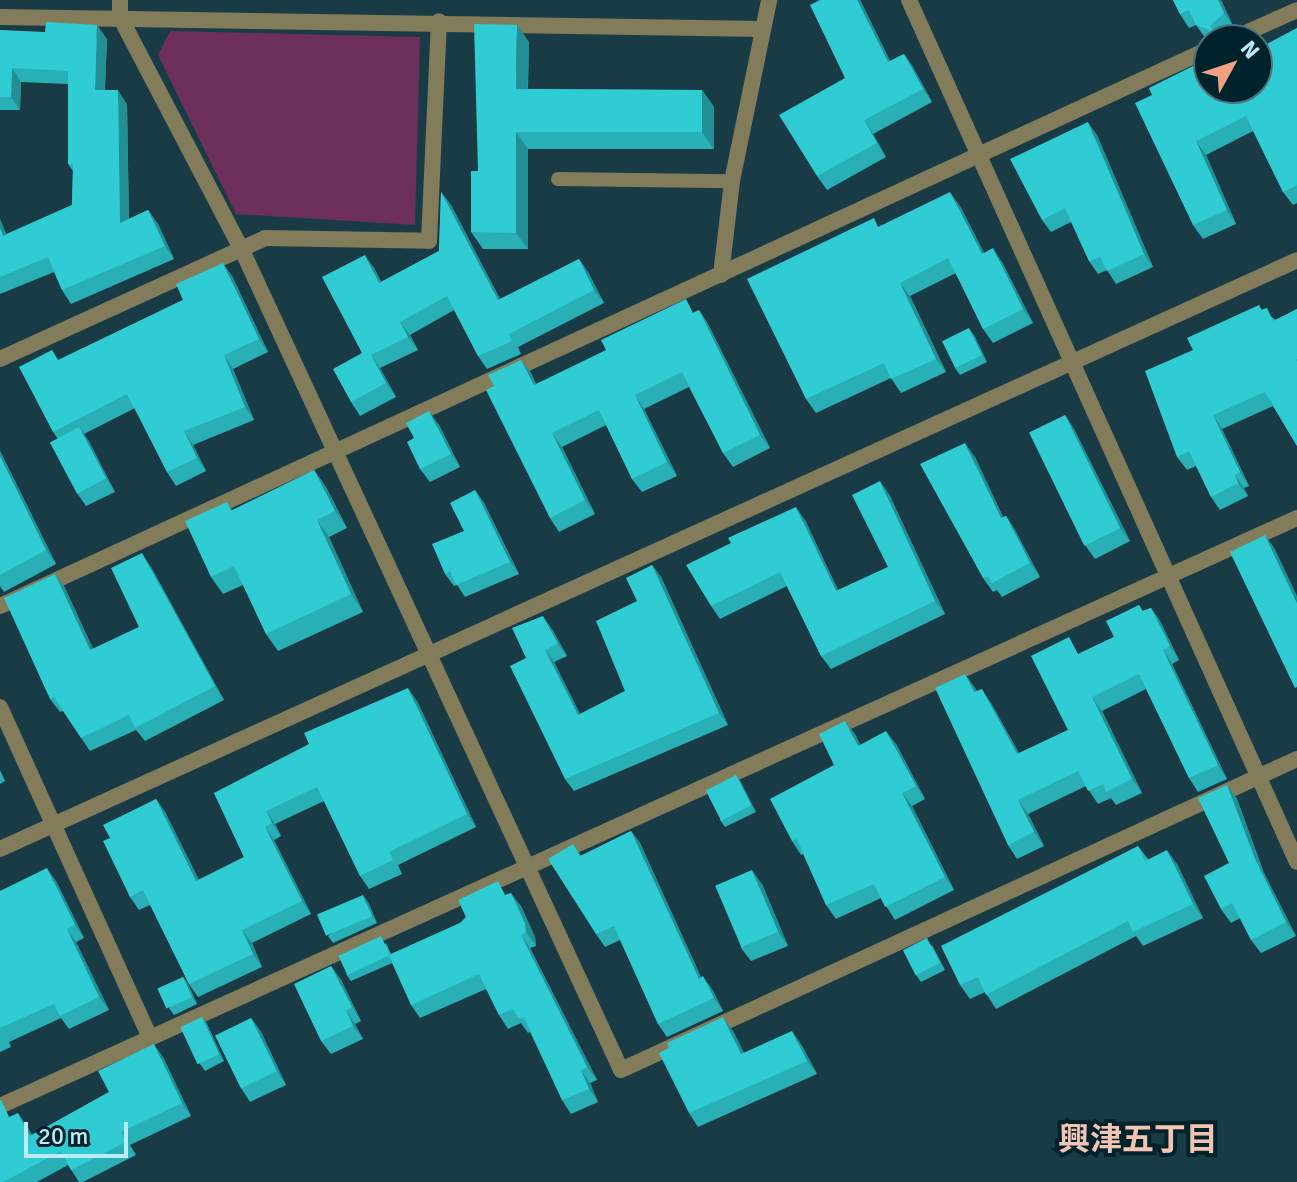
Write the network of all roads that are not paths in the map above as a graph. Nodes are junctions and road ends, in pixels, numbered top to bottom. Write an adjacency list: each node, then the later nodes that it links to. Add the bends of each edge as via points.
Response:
1 (769, 0): 8 (street)
2 (909, 0): 10 (street)
3 (120, 9): 5 (street); 6 (street); 13 (street)
4 (1297, 10): 7 (street)
5 (0, 17)
6 (439, 21): 8 (street); 13 (street, via 429,241 265,238)
7 (1266, 24)
8 (763, 29): 12 (street)
9 (1193, 56): 10 (street)
10 (977, 156): 15 (street); 17 (street)
11 (558, 179): 12 (lane)
12 (732, 181): 15 (street)
13 (242, 250): 16 (street); 18 (street)
14 (1297, 260): 17 (street)
15 (721, 275): 18 (street)
16 (0, 359)
17 (1073, 361): 20 (street); 22 (street)
18 (335, 451): 21 (street); 22 (street)
19 (1297, 518): 20 (street)
20 (1169, 577): 25 (street); 29 (street)
21 (0, 606)
22 (429, 657): 26 (street); 29 (street)
23 (0, 707): 26 (street)
24 (1297, 759): 25 (street)
25 (1257, 777): 28 (street); 29 (street, via 621,1070)
26 (52, 825): 27 (street); 30 (street)
27 (0, 849)
28 (1297, 862)
29 (529, 866): 30 (street)
30 (150, 1038): 31 (street)
31 (0, 1106)

